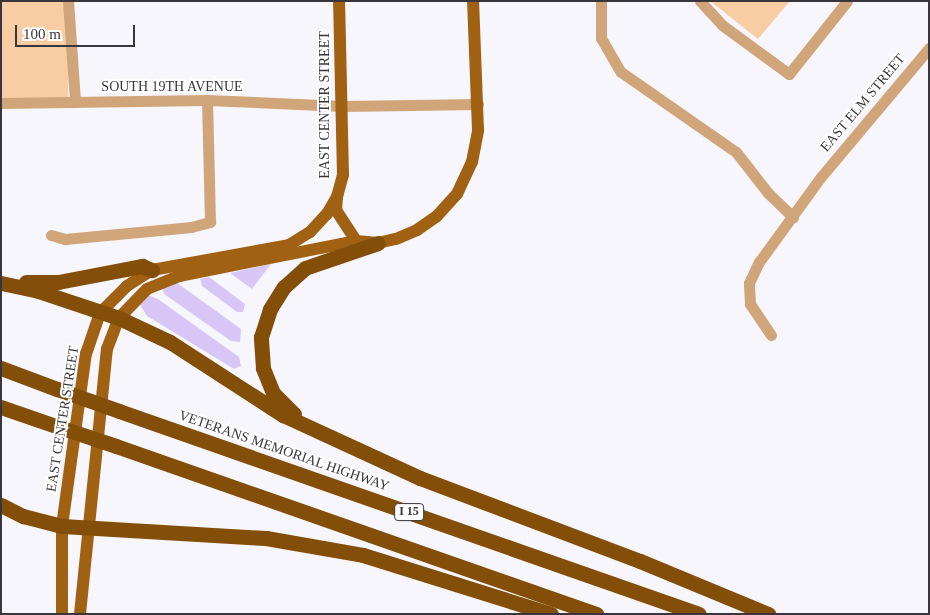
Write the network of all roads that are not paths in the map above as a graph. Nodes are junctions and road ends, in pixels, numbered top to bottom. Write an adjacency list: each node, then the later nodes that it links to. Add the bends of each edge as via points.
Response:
1 (68, 1): 9 (street)
2 (340, 1): 12 (main road, EAST CENTER STREET)
3 (473, 1): 11 (main road)
4 (600, 1): 14 (street, via 601,38 621,72 736,152 768,194)
5 (700, 1): 6 (street, via 722,25 789,74)
6 (848, 1)
7 (926, 56): 14 (street, EAST ELM STREET, via 820,178)
8 (207, 100): 9 (street, SOUTH 19TH AVENUE); 12 (street, SOUTH 19TH AVENUE); 15 (street, via 210,222 191,227 65,239)
9 (75, 102): 10 (street, SOUTH 19TH AVENUE)
10 (1, 103)
11 (478, 104): 12 (street, SOUTH 19TH AVENUE); 17 (main road, via 478,130 472,162 457,194 437,216 417,230)
12 (343, 106): 13 (main road, EAST CENTER STREET, via 343,175)
13 (337, 196): 16 (main road, via 336,210); 18 (main road, EAST CENTER STREET, via 319,224 289,245)
14 (793, 216): 22 (street, EAST ELM STREET, via 767,250 749,283 750,304)
15 (51, 235)
16 (356, 241): 17 (main road); 21 (main road, via 179,276 147,289)
17 (378, 243): 25 (highway, via 305,268 284,287 265,323 260,353 273,393)
18 (152, 270): 19 (highway, via 142,266 58,282); 20 (main road, EAST CENTER STREET, via 126,286)
19 (1, 282): 20 (highway, via 35,290)
20 (100, 313): 21 (highway); 27 (main road, EAST CENTER STREET, via 86,354)
21 (119, 318): 25 (highway, via 170,342 283,415); 28 (main road, via 107,349)
22 (771, 335)
23 (1, 368): 33 (highway, VETERANS MEMORIAL HIGHWAY / I 15, bridge)
24 (1, 407): 32 (highway, I 15, bridge)
25 (311, 427): 34 (highway, via 420,478 640,561)
26 (1, 505): 27 (highway, via 23,516)
27 (62, 526): 28 (highway); 29 (main road, EAST CENTER STREET)
28 (86, 526): 30 (main road); 31 (highway, via 266,538 363,555)
29 (62, 614)
30 (80, 614)
31 (551, 614)
32 (596, 614)
33 (699, 614)
34 (768, 614)

